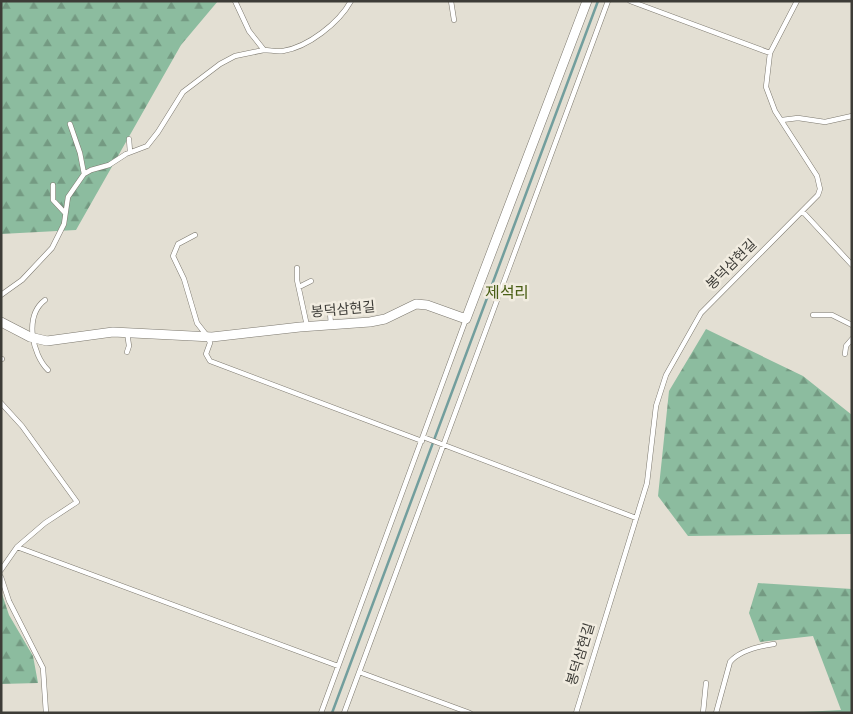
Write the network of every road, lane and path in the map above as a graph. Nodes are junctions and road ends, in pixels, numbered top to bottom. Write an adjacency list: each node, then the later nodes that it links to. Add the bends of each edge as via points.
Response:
1 (235, 1): 9 (lane, via 249,31)
2 (351, 1): 9 (lane, via 338,19 304,44 282,51)
3 (451, 1): 8 (lane)
4 (587, 1): 29 (street)
5 (608, 1): 43 (lane)
6 (630, 1): 10 (lane)
7 (798, 1): 10 (lane, 봉덕삼현길)
8 (454, 20)
9 (264, 50): 15 (lane, via 228,58 191,86 179,97 152,141 142,150)
10 (770, 53): 12 (lane, 봉덕삼현길, via 766,87)
11 (852, 116): 12 (lane, via 825,122 798,118)
12 (782, 120): 18 (lane, 봉덕삼현길, via 819,183 818,195)
13 (70, 124): 16 (lane)
14 (129, 139): 15 (lane)
15 (130, 152): 16 (lane, via 109,166)
16 (84, 174): 19 (lane, via 72,189)
17 (53, 185): 19 (lane, via 53,200)
18 (803, 212): 21 (lane); 44 (lane, 봉덕삼현길, via 701,313 666,374 658,397 647,483)
19 (65, 213): 25 (lane, via 64,224 52,248 22,280)
20 (195, 235): 35 (lane, via 178,244 173,256 184,279 197,323)
21 (852, 265)
22 (297, 268): 24 (lane)
23 (311, 281): 24 (lane)
24 (299, 287): 32 (lane)
25 (1, 295)
26 (45, 300): 36 (lane, via 35,315)
27 (342, 307): 31 (lane, via 330,312)
28 (813, 315): 33 (lane, via 832,315)
29 (466, 319): 31 (street, 봉덕삼현길, via 416,304 385,319); 42 (lane)
30 (1, 322): 36 (street, 봉덕삼현길)
31 (331, 325): 32 (street, 봉덕삼현길)
32 (307, 326): 35 (street, 봉덕삼현길)
33 (852, 326)
34 (127, 332): 35 (street, 봉덕삼현길); 36 (street, 봉덕삼현길, via 47,341); 38 (lane, via 129,346)
35 (208, 336): 42 (lane, via 210,343 206,354 210,361)
36 (34, 338): 40 (lane, via 40,360)
37 (852, 339): 39 (lane)
38 (126, 352)
39 (845, 354)
40 (48, 370)
41 (1, 403): 45 (lane, via 77,499 76,504 45,523)
42 (423, 439): 43 (lane); 49 (lane)
43 (442, 444): 44 (lane); 50 (lane)
44 (636, 518): 56 (lane, 봉덕삼현길)
45 (17, 547): 46 (lane); 49 (lane)
46 (2, 567)
47 (1, 577): 52 (lane, via 8,601 43,668)
48 (774, 644): 58 (lane, via 736,656 730,662)
49 (338, 666): 53 (lane)
50 (359, 672): 54 (lane); 55 (lane)
51 (706, 683): 57 (lane)
52 (46, 713)
53 (321, 713)
54 (344, 713)
55 (470, 713)
56 (576, 713)
57 (703, 713)
58 (716, 713)

